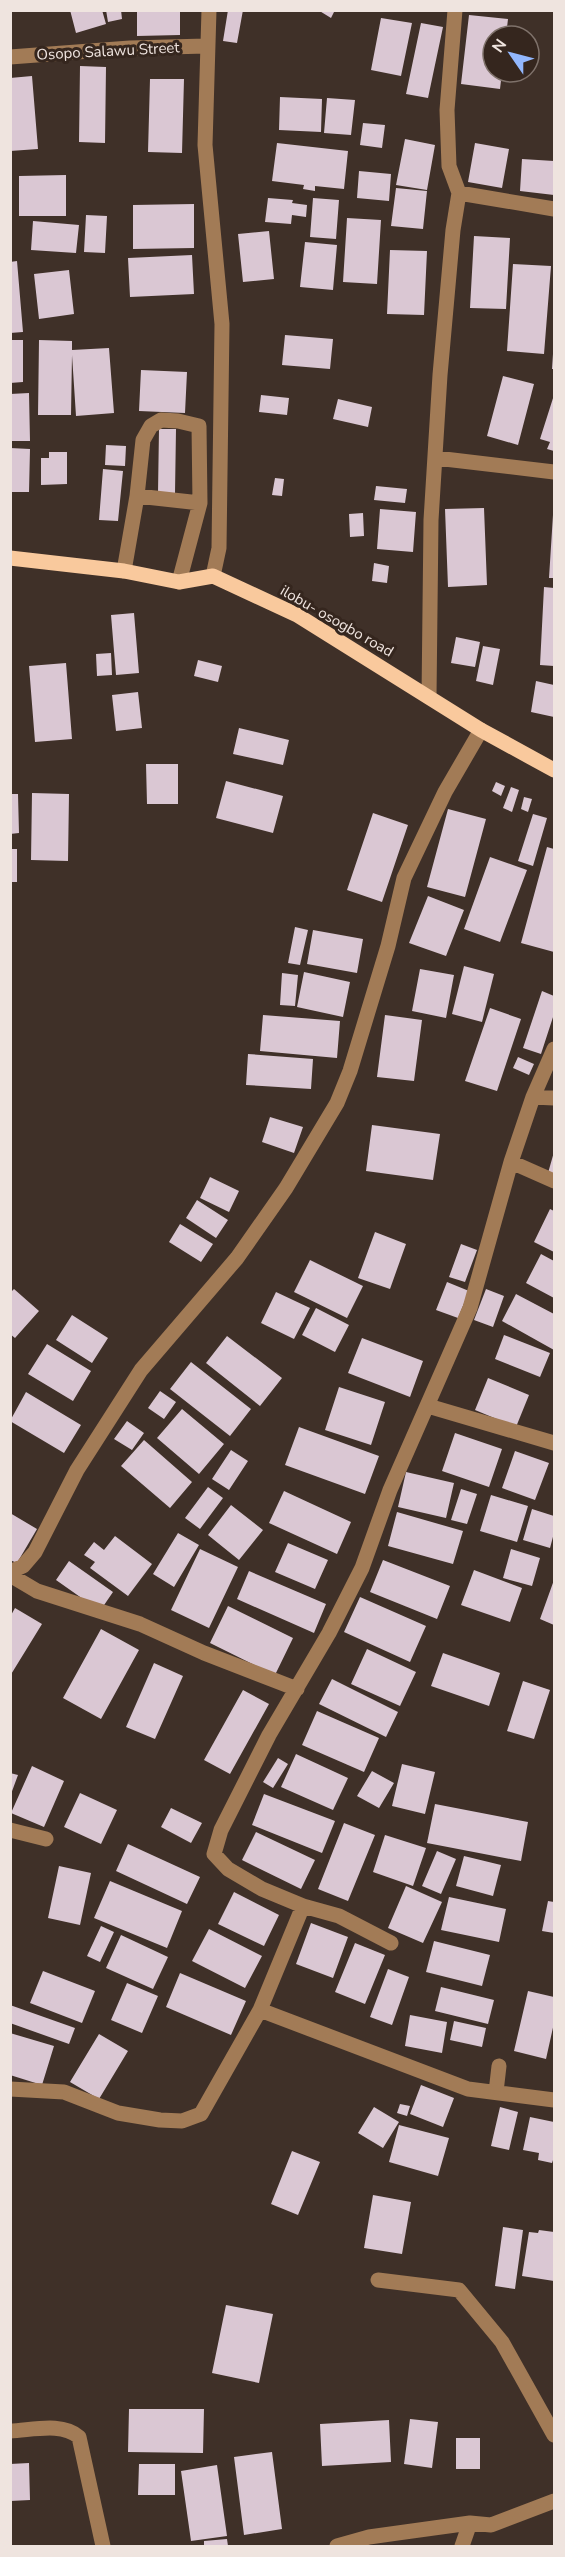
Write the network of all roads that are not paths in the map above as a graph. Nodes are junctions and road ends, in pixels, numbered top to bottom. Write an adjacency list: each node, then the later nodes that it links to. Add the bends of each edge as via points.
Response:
1 (209, 10): 3 (street)
2 (455, 10): 5 (street, via 447,110 449,166)
3 (206, 46): 4 (street, Osopo Salawu Street); 13 (street, via 205,145 222,324 219,548)
4 (10, 57)
5 (459, 194): 6 (street); 7 (street, via 440,375)
6 (555, 209)
7 (436, 458): 8 (street); 15 (street, via 431,520)
8 (555, 472)
9 (137, 496): 10 (street); 10 (street, via 143,440 151,426 161,420 178,420 199,426); 12 (street)
10 (200, 503): 14 (street)
11 (10, 558): 12 (main road)
12 (124, 571): 14 (main road)
13 (213, 576): 14 (main road); 15 (main road, ilobu- osogbo road, via 297,615)
14 (179, 582)
15 (429, 697): 16 (main road, ilobu- osogbo road)
16 (481, 730): 17 (main road, ilobu- osogbo road); 25 (street, via 445,792 404,878 388,946 337,1103 286,1188 237,1258 141,1370 77,1470 35,1552)
17 (555, 770)
18 (555, 1049): 19 (street)
19 (533, 1097): 20 (street); 21 (street)
20 (555, 1098)
21 (511, 1162): 22 (street); 23 (street, via 470,1308)
22 (555, 1181)
23 (428, 1406): 24 (street); 26 (street, via 390,1490 362,1568)
24 (555, 1443)
25 (10, 1574): 26 (street, via 37,1591 141,1624)
26 (297, 1689): 29 (street, via 268,1734 221,1830 214,1854 228,1869 262,1889)
27 (10, 1830): 28 (street)
28 (46, 1839)
29 (303, 1906): 30 (street, via 339,1916); 31 (street)
30 (391, 1943)
31 (260, 2010): 33 (street, via 201,2114 182,2121 118,2113 64,2092); 34 (street, via 468,2089)
32 (499, 2066): 34 (street)
33 (10, 2089)
34 (496, 2092): 35 (street)
35 (555, 2100)
36 (378, 2280): 38 (street, via 459,2290 502,2342)
37 (10, 2431): 41 (street, via 61,2428 79,2437)
38 (555, 2435)
39 (555, 2501): 40 (street, via 491,2525)
40 (470, 2523): 42 (street, via 369,2537); 43 (street)
41 (103, 2547)
42 (337, 2547)
43 (462, 2547)

